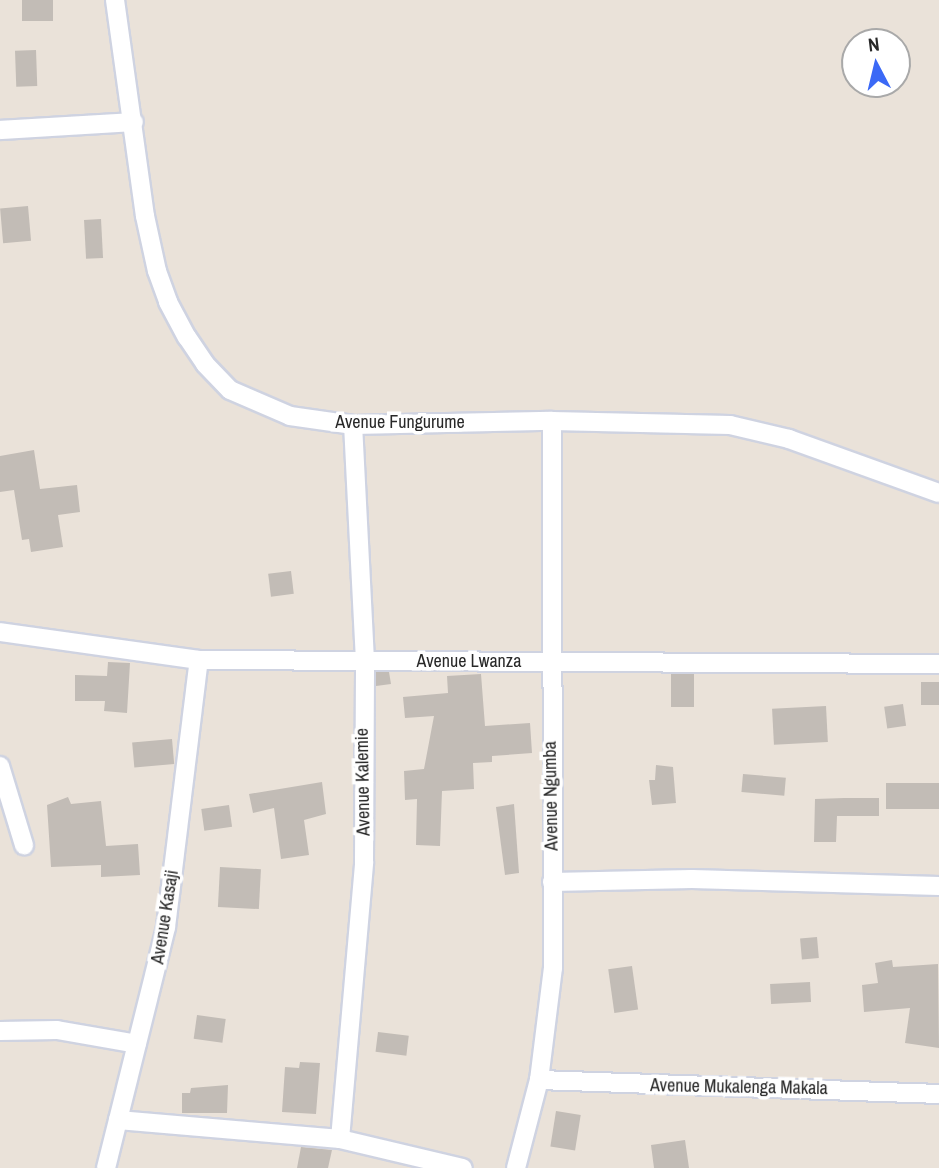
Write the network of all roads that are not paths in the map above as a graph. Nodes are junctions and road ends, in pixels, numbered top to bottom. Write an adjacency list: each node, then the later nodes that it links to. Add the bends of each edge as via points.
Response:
1 (115, 0): 2 (street, Avenue Fungurume)
2 (134, 122): 3 (street); 5 (street, Avenue Fungurume, via 145,216 158,271 168,302 205,364 230,390 257,405 290,416)
3 (0, 131)
4 (552, 421): 5 (street, Avenue Fungurume); 6 (street, Avenue Fungurume, via 730,425 789,439); 10 (street, Avenue Ngumba)
5 (353, 425): 9 (street, Avenue Kalemie)
6 (939, 493)
7 (0, 632): 8 (street, Avenue Lwanza)
8 (199, 660): 9 (street, Avenue Lwanza); 17 (street, Avenue Kasaji, via 166,927)
9 (365, 660): 10 (street, Avenue Lwanza); 21 (street, Avenue Kalemie, via 363,902)
10 (550, 661): 11 (street, Avenue Lwanza); 14 (street, Avenue Ngumba)
11 (939, 664)
12 (0, 765): 13 (street)
13 (24, 845)
14 (552, 882): 15 (street, via 692,879); 18 (street, Avenue Ngumba, via 553,968)
15 (939, 886)
16 (0, 1031): 17 (street, via 57,1030)
17 (137, 1044): 20 (street, Avenue Kasaji)
18 (539, 1080): 19 (street, Avenue Mukalenga Makala); 24 (street, Avenue Ngumba)
19 (939, 1094)
20 (118, 1120): 21 (street); 22 (street, Avenue Kasaji)
21 (340, 1139): 23 (street)
22 (106, 1168)
23 (463, 1168)
24 (516, 1168)

